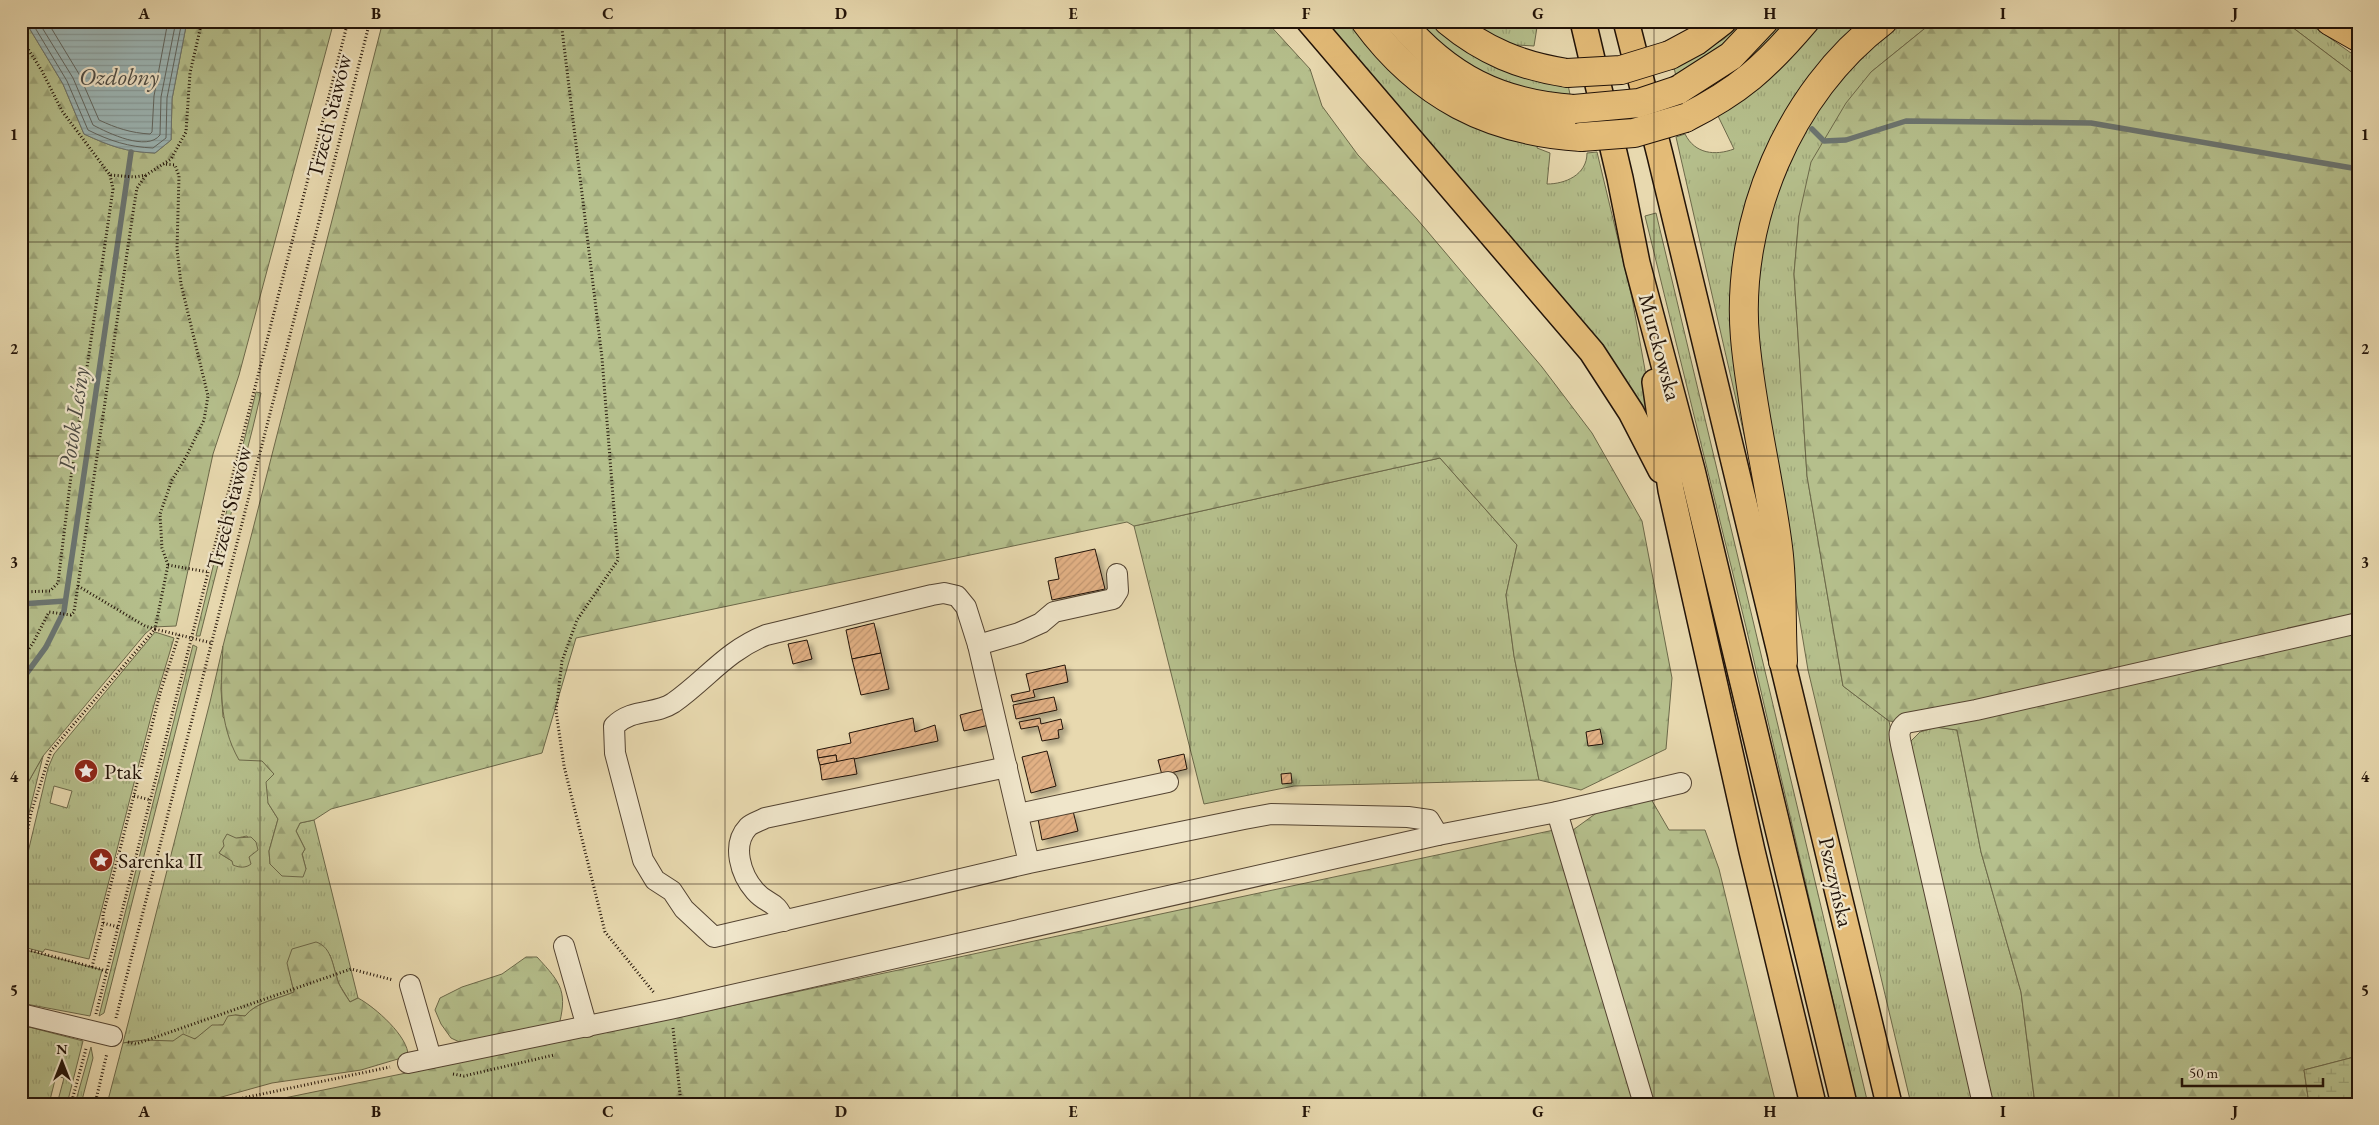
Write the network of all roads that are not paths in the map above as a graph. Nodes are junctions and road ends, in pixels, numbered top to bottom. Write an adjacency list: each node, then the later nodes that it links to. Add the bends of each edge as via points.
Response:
1 (1309, 21): 15 (main road, via 1592,352 1631,412)
2 (1364, 21): 9 (highway, bridge, via 1398,62 1419,80 1465,109 1526,131 1581,137 1634,133 1685,118 1744,84 1768,63)
3 (1400, 21): 8 (highway, bridge, via 1439,61 1484,89 1527,104 1574,109 1639,103 1678,90 1731,56)
4 (1448, 21): 7 (highway, bridge, via 1480,45 1504,57 1566,73 1621,70 1670,55 1696,41)
5 (1583, 21): 14 (main road, Murckowska)
6 (1626, 21): 19 (main road, Murckowska)
7 (1722, 21)
8 (1764, 21)
9 (1805, 21)
10 (1883, 21): 19 (highway, via 1828,73 1786,138 1765,186 1748,260 1745,337 1779,549)
11 (2330, 21): 13 (highway)
12 (2342, 21): 13 (highway)
13 (2358, 36)
14 (1637, 263): 15 (main road); 20 (main road, Murckowska, via 1692,470)
15 (1671, 490): 37 (main road)
16 (1117, 574): 18 (street, via 1118,592 1113,599 1054,612 1019,634)
17 (2358, 622): 40 (street, via 1976,710 1906,723 1902,727 1899,732 1902,749)
18 (978, 645): 21 (street); 28 (street, via 966,607 957,596 932,595 790,629 746,644 672,704 623,717 614,726 615,753 641,851 655,880 672,891 684,909 714,937)
19 (1783, 661): 39 (main road, Pszczyńska)
20 (1740, 672): 38 (main road, Pszczyńska)
21 (1007, 767): 25 (street); 28 (street, via 765,818 748,827 740,843 740,863 756,892 779,908)
22 (1168, 782): 25 (street)
23 (1681, 783): 24 (street)
24 (1557, 812): 26 (street); 36 (street)
25 (1018, 814): 27 (street)
26 (1438, 835): 27 (street, via 1429,820 1408,817 1271,814); 32 (street)
27 (1030, 863): 28 (street)
28 (784, 921)
29 (564, 946): 32 (street)
30 (410, 985): 34 (street)
31 (21, 1014): 33 (street)
32 (587, 1027): 34 (street)
33 (112, 1036)
34 (431, 1058): 35 (street)
35 (408, 1063)
36 (1644, 1104)
37 (1813, 1104)
38 (1844, 1104)
39 (1889, 1104)
40 (1983, 1104)

